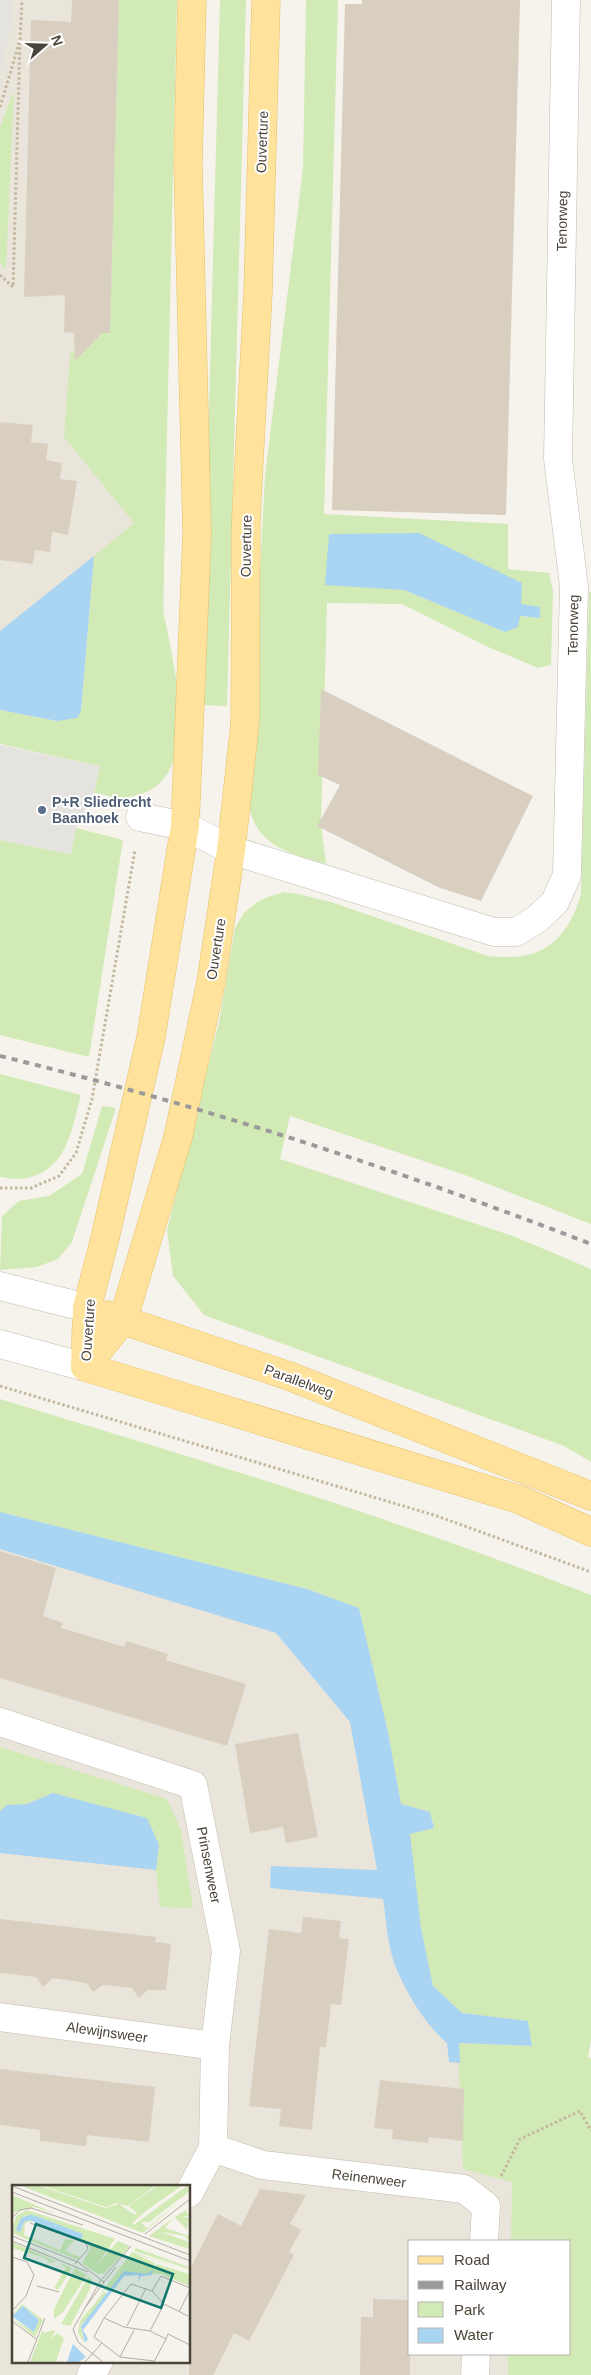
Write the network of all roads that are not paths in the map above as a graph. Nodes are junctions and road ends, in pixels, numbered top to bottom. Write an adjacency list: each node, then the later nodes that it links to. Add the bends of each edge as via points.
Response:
1 (192, 0): 5 (main road, Ouverture, via 188,164 197,534)
2 (266, 0): 6 (main road, Ouverture, via 258,292 246,519 245,723)
3 (566, 0): 6 (street, Tenorweg, via 558,459 574,586 567,875 555,902 537,919 516,932 494,932)
4 (140, 817): 5 (street, Tenorweg)
5 (185, 826): 6 (street, Tenorweg); 8 (main road, Ouverture, via 151,1037)
6 (231, 850): 9 (main road, Ouverture, via 211,982 178,1137)
7 (0, 1286): 8 (street, Parallelweg)
8 (87, 1308): 9 (main road, Parallelweg); 11 (main road, Ouverture)
9 (123, 1320): 11 (main road, Ouverture); 12 (main road, Parallelweg, via 289,1376)
10 (0, 1344): 11 (street)
11 (85, 1368): 13 (main road, via 518,1499)
12 (591, 1496)
13 (591, 1532)
14 (0, 1722): 16 (street, Prinsenweer, via 193,1785 226,1951)
15 (0, 2017): 16 (street, Alewijnsweer)
16 (215, 2046): 17 (street, Prinsenweer)
17 (213, 2148): 18 (street); 19 (street, Reinenweer, via 263,2165 464,2189 486,2206)
18 (190, 2191)
19 (484, 2240)
20 (476, 2355): 23 (street)
21 (98, 2362): 22 (street)
22 (91, 2375)
23 (475, 2375)

